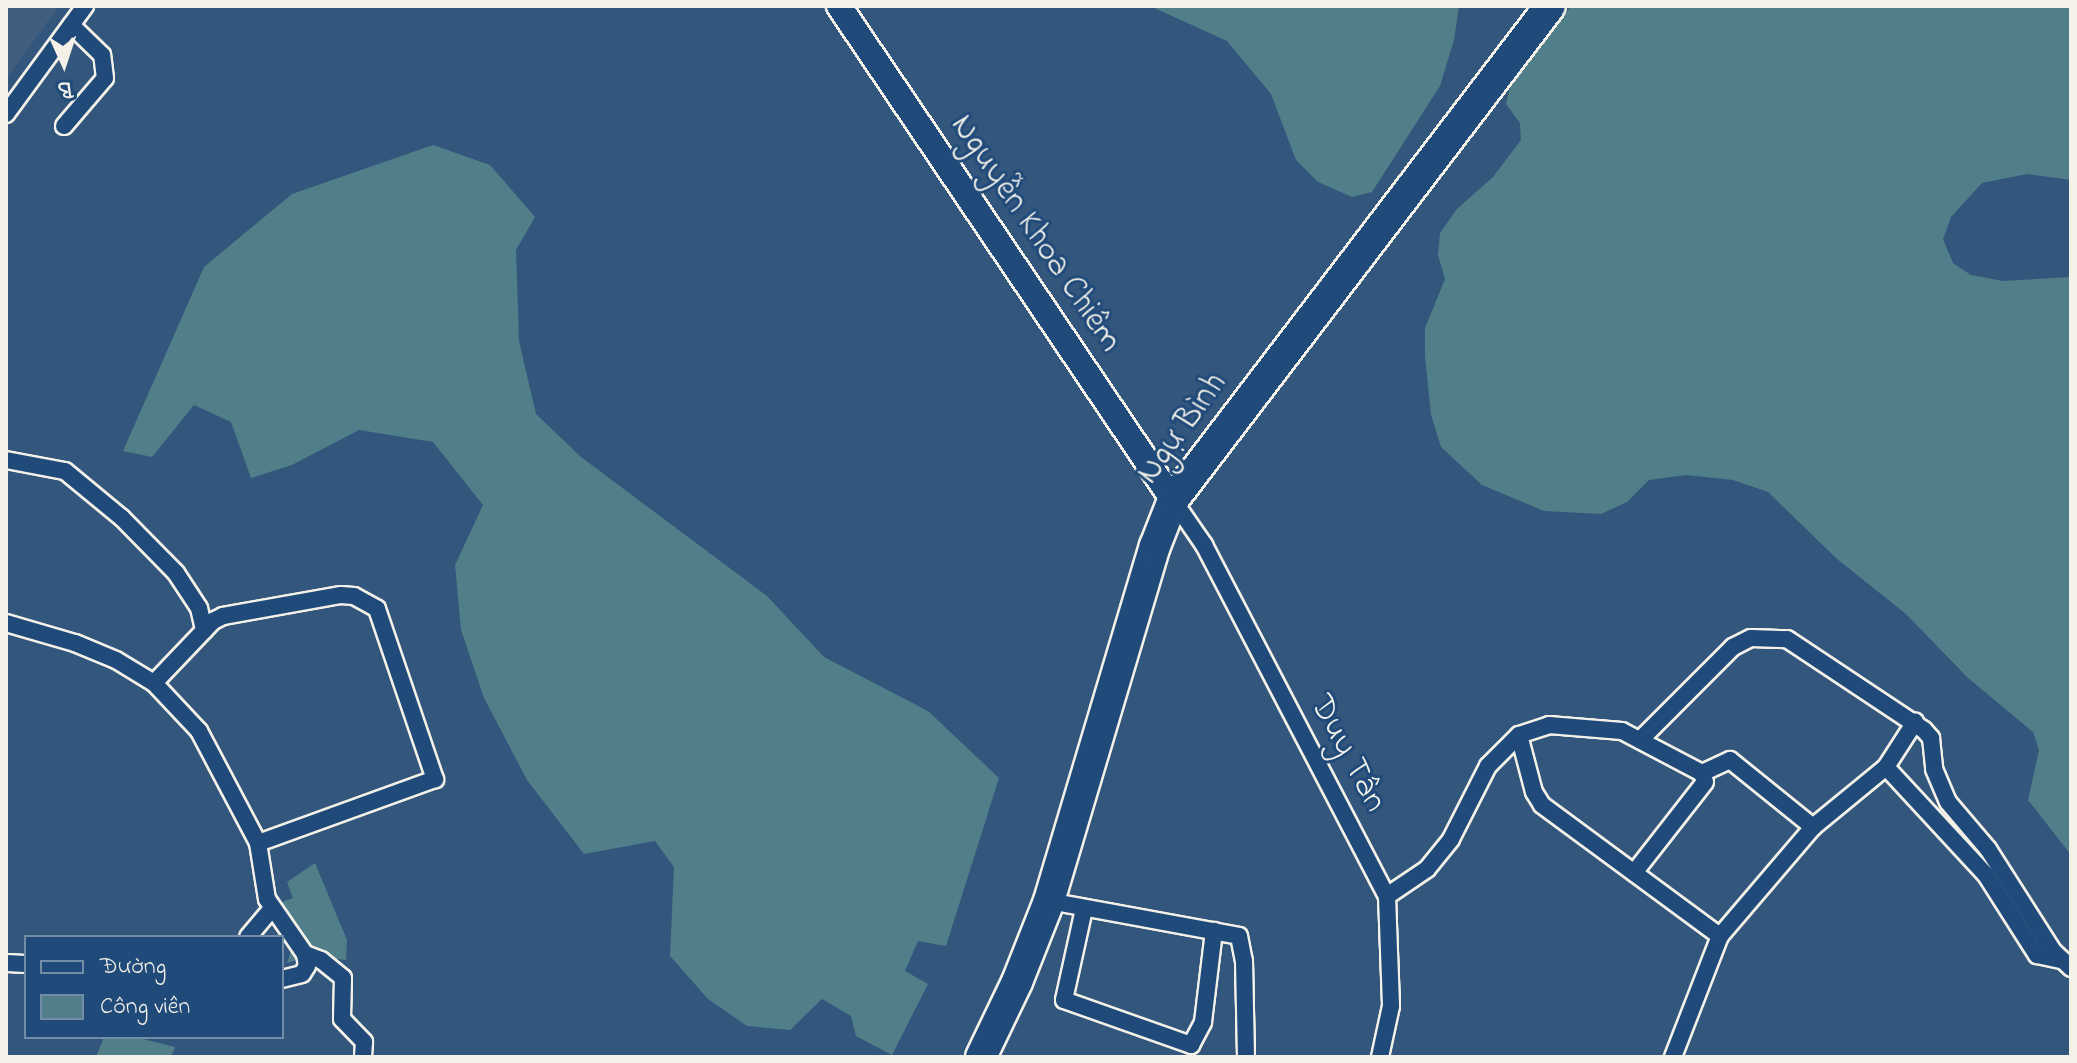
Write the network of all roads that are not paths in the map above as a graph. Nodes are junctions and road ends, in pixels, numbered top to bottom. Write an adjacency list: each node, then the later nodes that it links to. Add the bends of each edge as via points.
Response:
1 (85, 6): 4 (street)
2 (839, 6): 8 (street, Nguyễn Khoa Chiêm)
3 (1550, 6): 8 (highway, Ngự Bình)
4 (71, 25): 5 (street); 6 (street, via 102,55 105,78)
5 (6, 114)
6 (64, 126)
7 (6, 460): 10 (street, via 65,471 122,518 176,573 199,608)
8 (1173, 500): 20 (street, Duy Tân, via 1204,545); 21 (highway, Ngự Bình)
9 (6, 623): 11 (street, via 75,643)
10 (204, 630): 11 (street); 18 (street, via 223,616 326,596 354,596 370,604 381,617 435,779)
11 (154, 683): 18 (street, via 199,731)
12 (1915, 722): 14 (street, via 1809,651 1767,636 1733,647); 15 (street); 28 (street, via 1931,738 1934,769 1948,802 1988,849)
13 (1519, 735): 14 (street, via 1549,725 1622,731); 19 (street, via 1542,805); 20 (street, via 1488,766 1461,824 1427,869)
14 (1640, 740): 16 (street)
15 (1886, 767): 17 (street); 28 (street, via 1986,875 2037,955)
16 (1702, 773): 17 (street, via 1730,760); 19 (street, via 1705,782)
17 (1813, 827): 26 (street)
18 (258, 843): 22 (street)
19 (1634, 873): 26 (street)
20 (1387, 896): 34 (street, Duy Tân, via 1391,1006)
21 (1049, 901): 23 (street); 32 (highway, Ngự Bình)
22 (272, 908): 25 (street); 27 (street)
23 (1084, 909): 24 (street); 30 (street, via 1064,1000 1107,1012)
24 (1214, 931): 30 (street, via 1203,1022 1191,1045); 33 (street, via 1239,936)
25 (250, 935)
26 (1720, 936): 35 (street)
27 (305, 954): 29 (street, via 302,974); 31 (street, via 343,978 342,1019 364,1042)
28 (2066, 964)
29 (284, 978)
30 (1176, 1049)
31 (363, 1057)
32 (981, 1057)
33 (1246, 1057)
34 (1380, 1057)
35 (1673, 1057)

